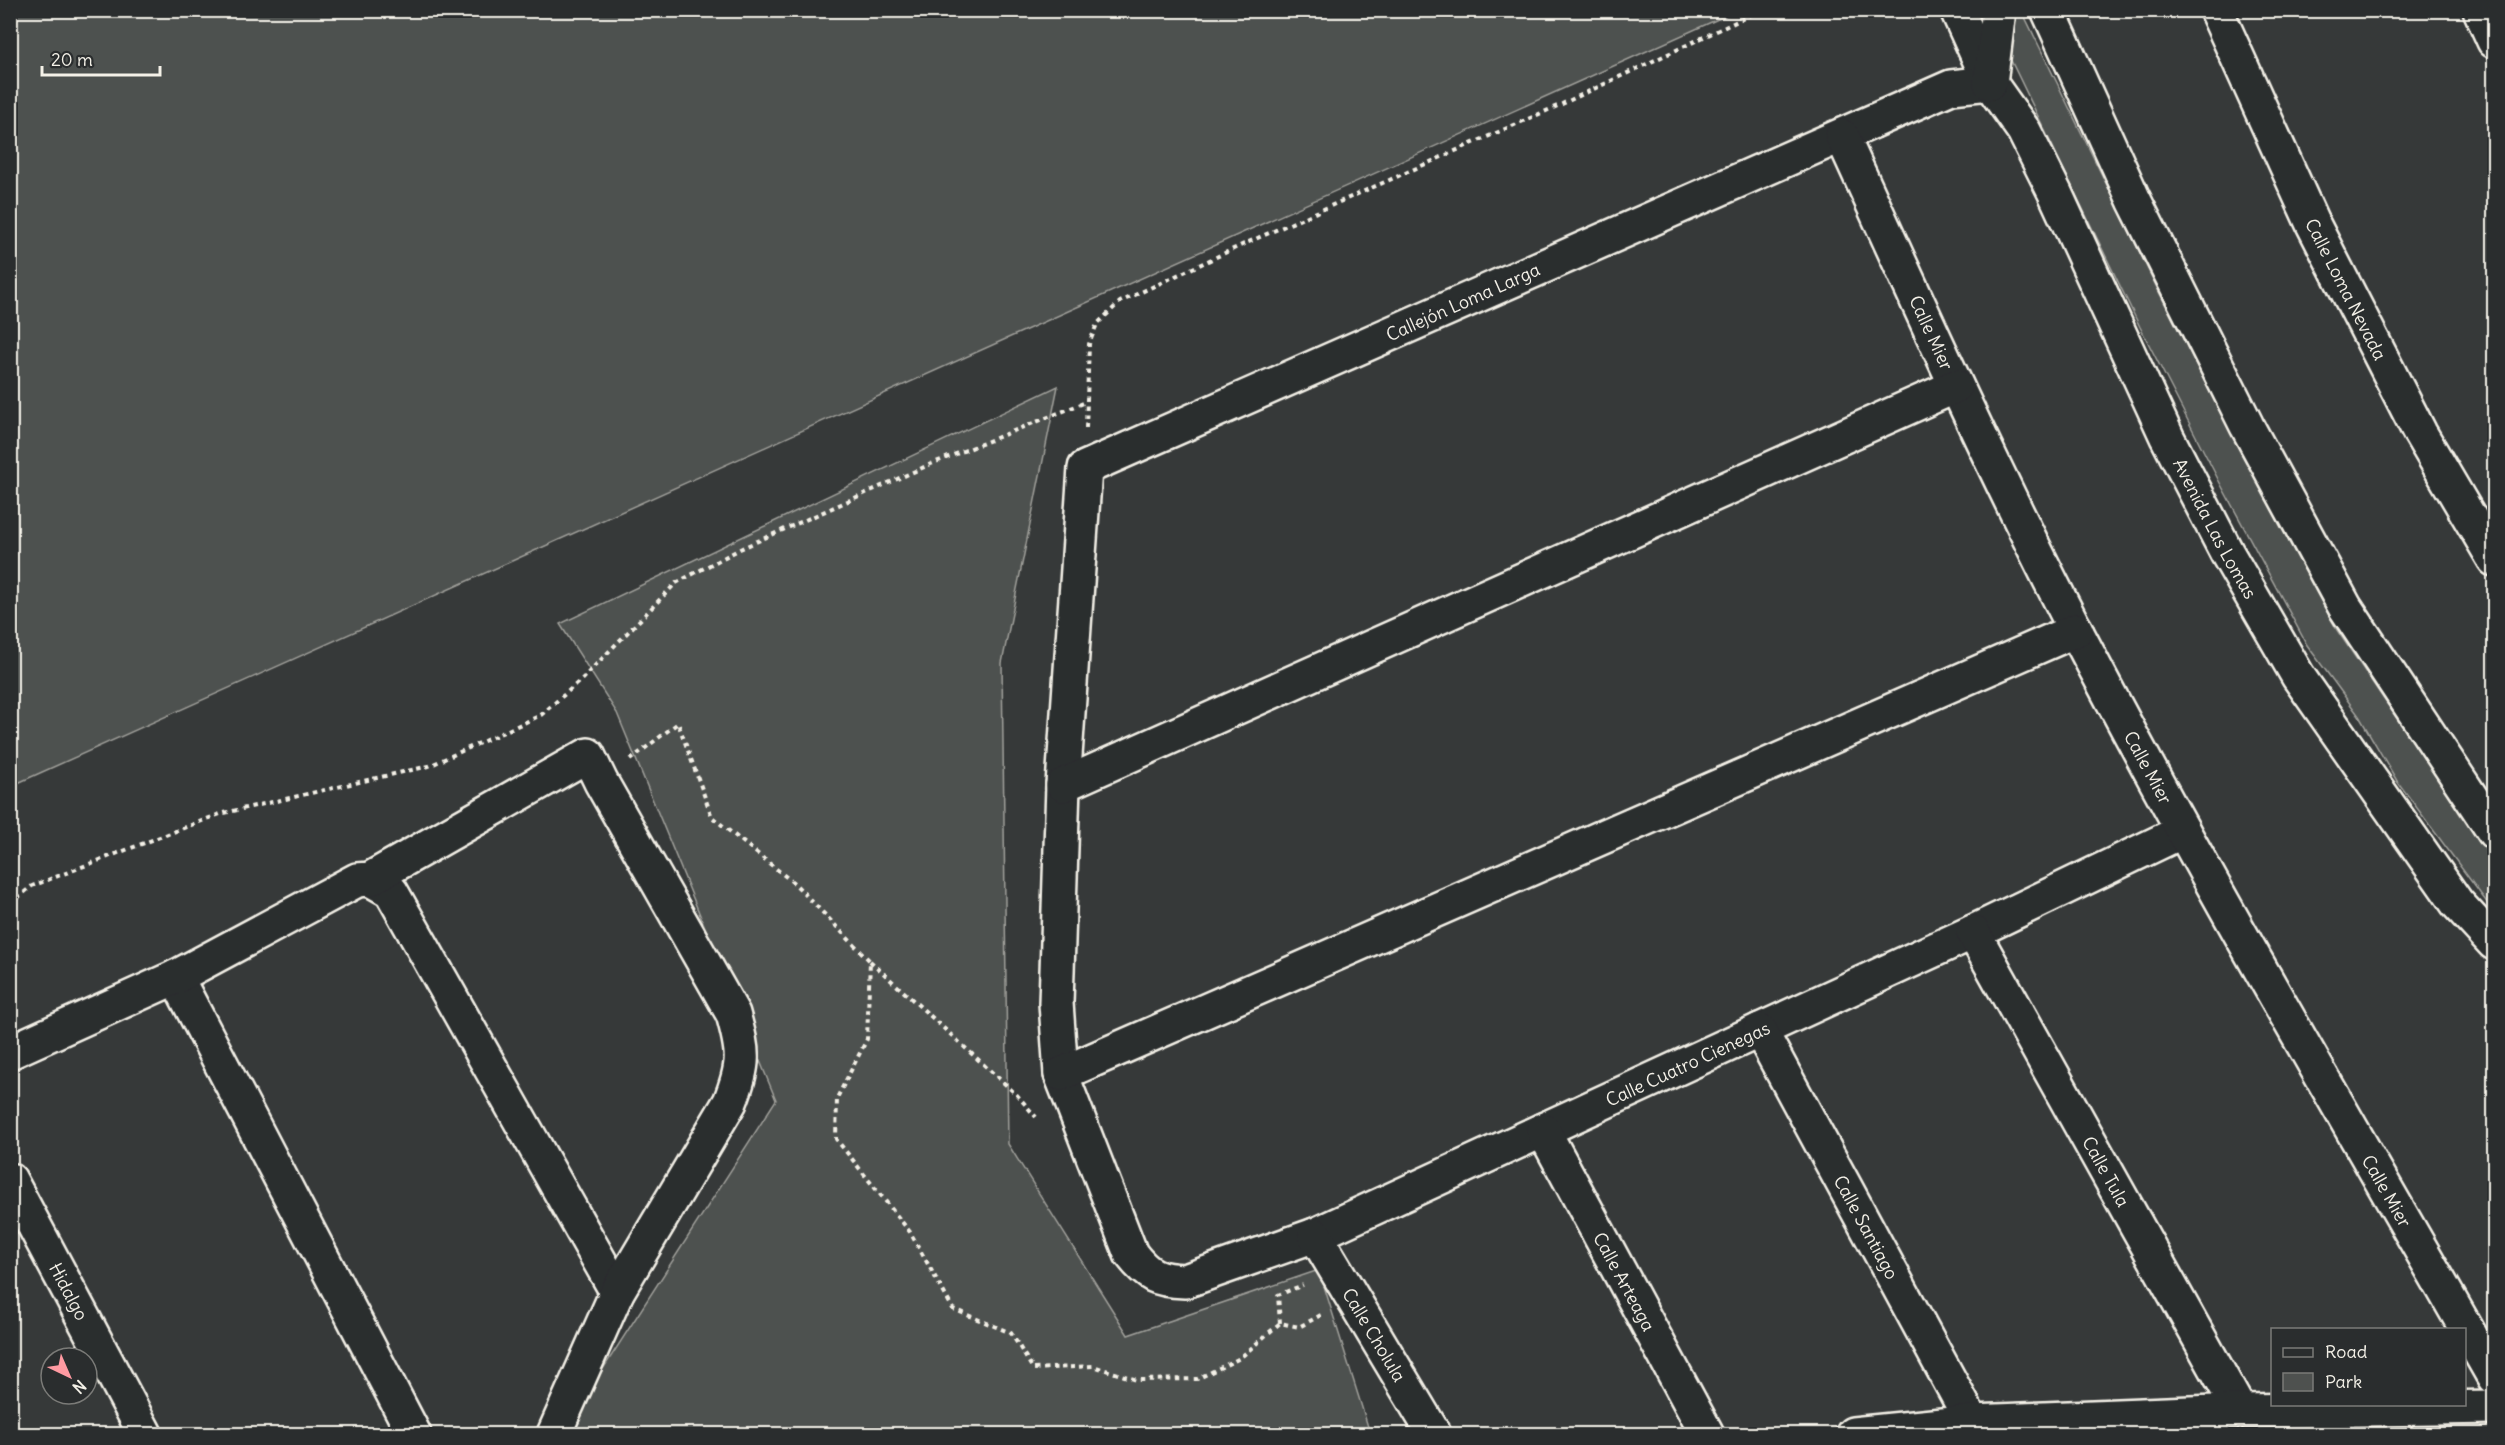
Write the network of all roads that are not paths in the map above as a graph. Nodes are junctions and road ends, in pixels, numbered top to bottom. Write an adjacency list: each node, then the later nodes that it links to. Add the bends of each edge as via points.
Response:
1 (1957, 10): 7 (street, Avenida Las Lomas)
2 (1999, 10): 7 (street)
3 (2048, 10): 14 (street, via 2134,200 2247,426 2344,607)
4 (2216, 10): 10 (street, Calle Loma Nevada, via 2323,243 2420,433)
5 (2480, 10): 6 (street)
6 (2494, 41)
7 (1990, 83): 8 (street, Callejón Loma Larga, via 1951,87); 17 (street, Avenida Las Lomas, via 2024,131 2167,437 2227,553 2298,676 2457,903)
8 (1842, 136): 9 (street, Calle Mier); 12 (street, Callejón Loma Larga, via 1085,468)
9 (1956, 386): 11 (street, Calle Mier); 12 (street)
10 (2494, 559)
11 (2076, 630): 13 (street, Calle Mier); 21 (street)
12 (1063, 785): 21 (street, via 1056,1003)
13 (2183, 831): 16 (street, Calle Cuatro Cienegas); 26 (street, Calle Mier)
14 (2494, 832)
15 (370, 879): 18 (street, via 357,880); 25 (street, via 391,891); 25 (street, via 594,768 733,1014 741,1043 741,1074 730,1102)
16 (1973, 932): 19 (street, Calle Cuatro Cienegas); 28 (street, Calle Tula)
17 (2494, 943)
18 (176, 977): 20 (street); 31 (street)
19 (1760, 1030): 22 (street, Calle Cuatro Cienegas); 29 (street, Calle Santiago)
20 (10, 1052)
21 (1061, 1074): 24 (street, Calle Cuatro Cienegas, via 1131,1254 1144,1270 1162,1280 1185,1281)
22 (1543, 1130): 24 (street, Calle Cuatro Cienegas); 34 (street, Calle Arteaga)
23 (10, 1180): 30 (street, Hidalgo)
24 (1315, 1235): 33 (street, Calle Cholula)
25 (617, 1292): 32 (street)
26 (2494, 1377)
27 (2494, 1407): 28 (street)
28 (2240, 1411): 29 (street)
29 (1972, 1422): 35 (street)
30 (145, 1434)
31 (414, 1434)
32 (554, 1434)
33 (1434, 1434)
34 (1707, 1434)
35 (1853, 1434)

